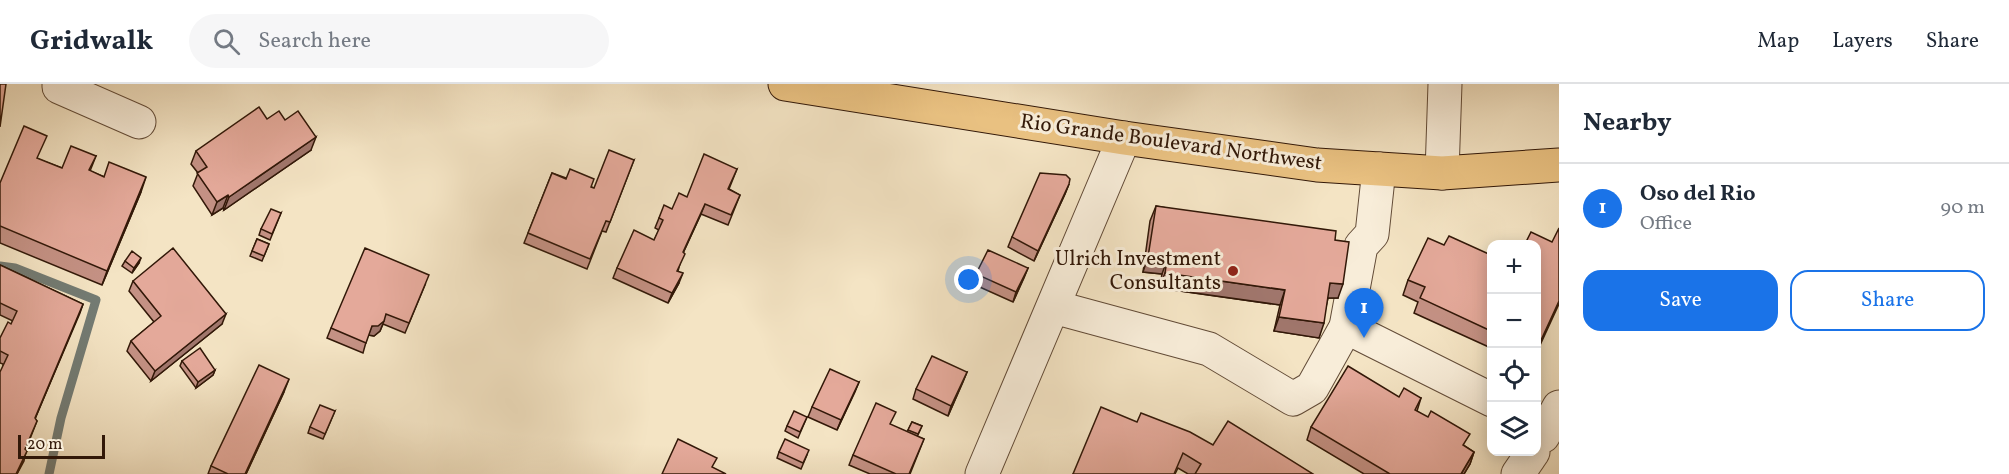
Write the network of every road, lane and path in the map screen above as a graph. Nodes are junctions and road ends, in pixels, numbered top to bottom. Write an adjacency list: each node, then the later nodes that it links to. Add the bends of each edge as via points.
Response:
1 (59, 84): 4 (street)
2 (1445, 84): 8 (street)
3 (795, 85): 5 (main road, Rio Grande Boulevard Northwest)
4 (139, 122)
5 (1124, 138): 7 (main road, Rio Grande Boulevard Northwest, via 1317,165); 9 (street)
6 (1559, 165): 8 (main road, Rio Grande Boulevard Northwest)
7 (1379, 169): 8 (main road, Rio Grande Boulevard Northwest); 10 (street, via 1372,234 1361,246)
8 (1442, 173)
9 (1054, 307): 10 (street, via 1209,349 1293,399 1312,388); 15 (street)
10 (1346, 327): 11 (street)
11 (1487, 398)
12 (1559, 407): 13 (street)
13 (1541, 434)
14 (1528, 456): 16 (street)
15 (982, 474)
16 (1518, 474)

